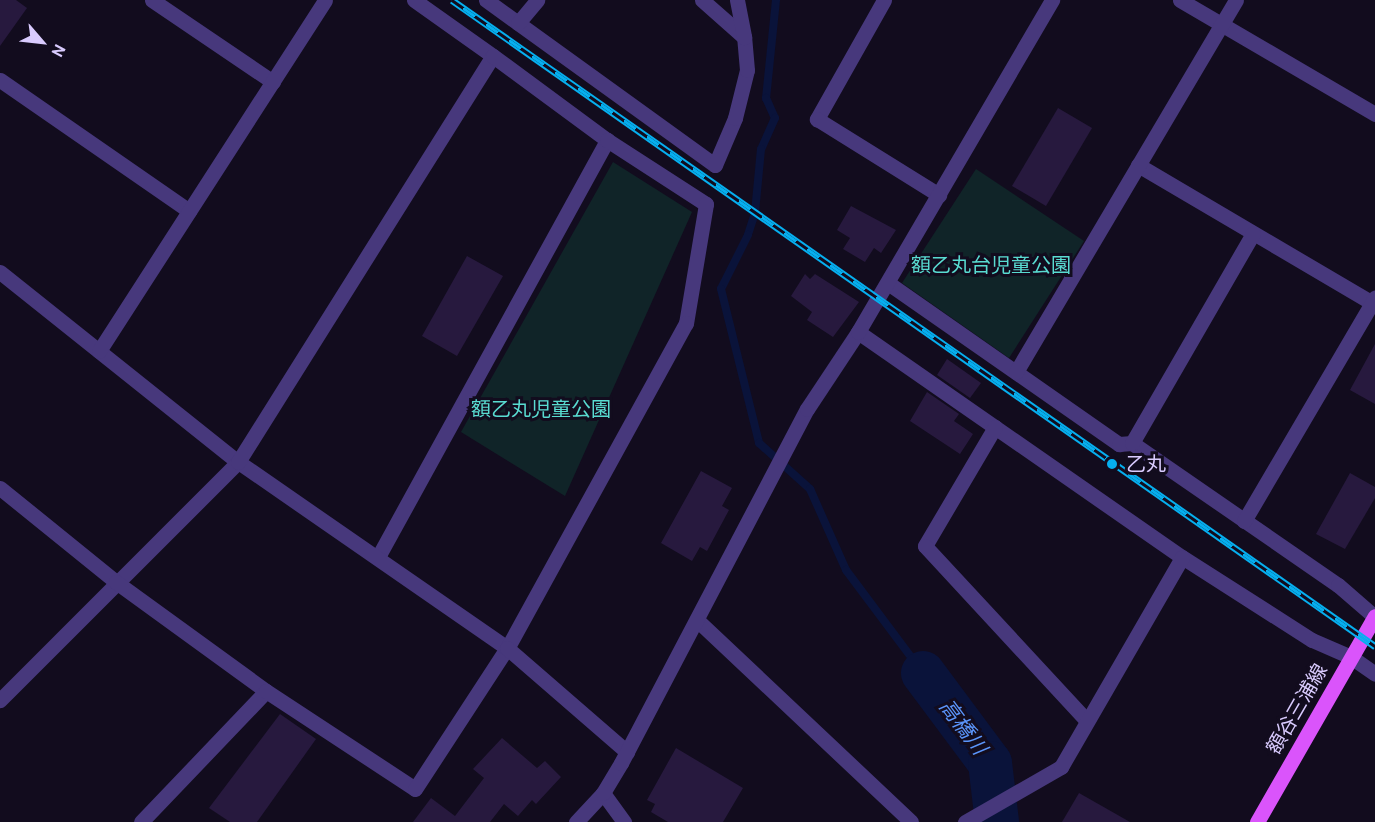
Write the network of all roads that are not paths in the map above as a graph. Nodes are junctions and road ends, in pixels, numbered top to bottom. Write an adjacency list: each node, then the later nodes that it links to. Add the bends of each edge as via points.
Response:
1 (152, 0): 17 (street)
2 (325, 0): 17 (street)
3 (414, 0): 15 (street)
4 (486, 0): 12 (street)
5 (537, 0): 12 (street)
6 (702, 0): 14 (street)
7 (737, 0): 14 (street)
8 (884, 0): 21 (street, via 817,118)
9 (1052, 0): 21 (street)
10 (1180, 0): 13 (street)
11 (1236, 0): 13 (street)
12 (518, 23): 14 (street, via 715,165 735,118 747,70)
13 (1221, 25): 18 (street); 20 (street)
14 (744, 37)
15 (493, 56): 19 (street); 32 (street)
16 (0, 80): 22 (street)
17 (273, 82): 22 (street)
18 (1375, 114)
19 (607, 140): 35 (street); 40 (street, via 706,204 686,323)
20 (1138, 165): 23 (street); 29 (street)
21 (939, 195): 25 (street)
22 (189, 211): 28 (street)
23 (1253, 233): 26 (street); 31 (street)
24 (0, 272): 28 (street)
25 (888, 283): 27 (street); 29 (street)
26 (1373, 301): 34 (street)
27 (858, 332): 30 (street); 39 (street, via 758,497)
28 (99, 351): 32 (street)
29 (1016, 372): 31 (street, via 1119,444)
30 (995, 427): 36 (street); 45 (street, via 925,546)
31 (1132, 443): 34 (street)
32 (238, 462): 35 (street); 37 (street)
33 (0, 488): 37 (street)
34 (1244, 521): 38 (street, via 1338,585)
35 (378, 557): 40 (street)
36 (1182, 557): 41 (street, via 1312,640); 45 (street)
37 (116, 582): 43 (street); 44 (street)
38 (1375, 617): 41 (main road, 額谷三浦線)
39 (697, 620): 46 (street); 51 (street)
40 (507, 648): 43 (street, via 415,789); 46 (street)
41 (1351, 657): 42 (street); 53 (main road, 額谷三浦線)
42 (1375, 674)
43 (266, 691): 48 (street)
44 (0, 700)
45 (1087, 721): 52 (street, via 1061,767)
46 (627, 752): 47 (street)
47 (603, 793): 49 (street); 50 (street)
48 (141, 822)
49 (576, 822)
50 (624, 822)
51 (911, 822)
52 (965, 822)
53 (1257, 822)

